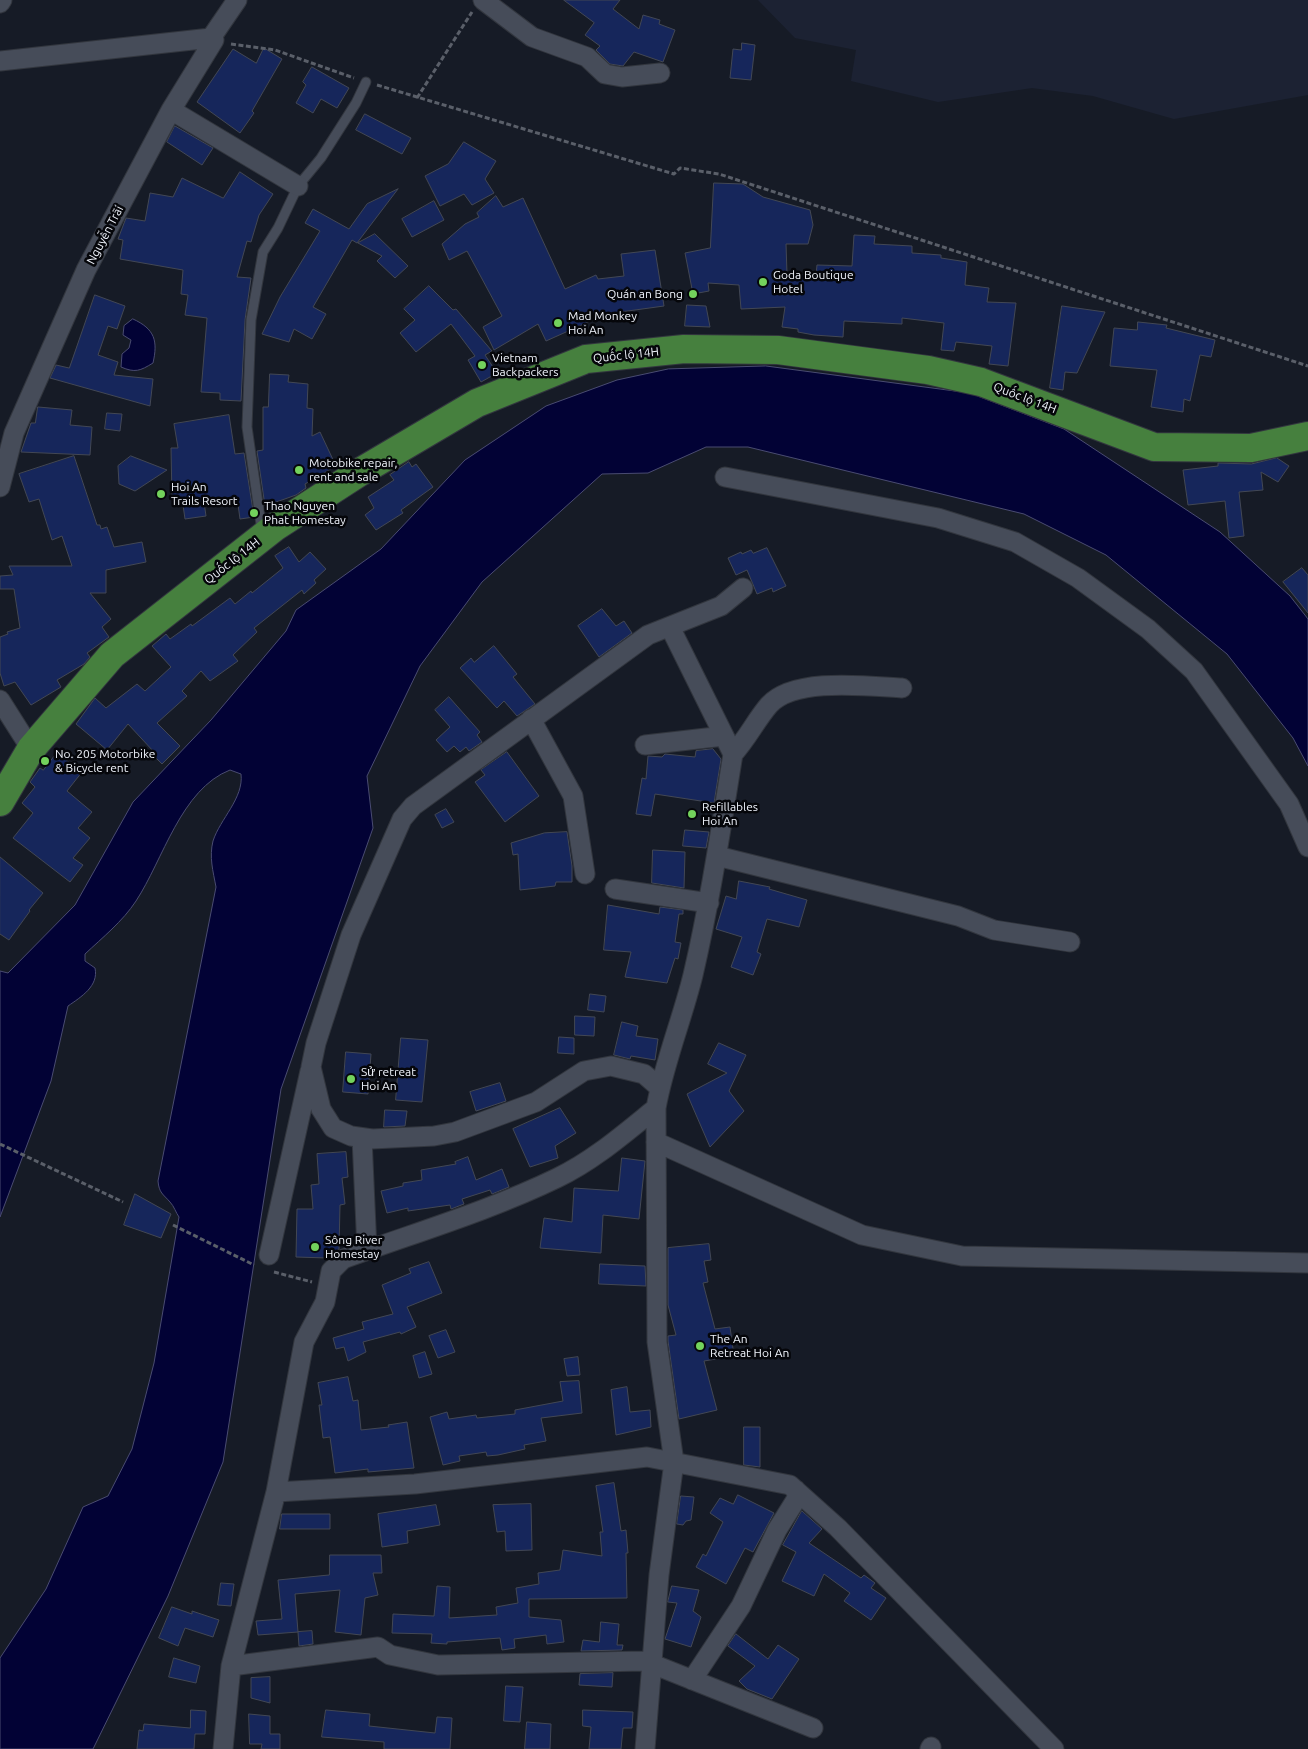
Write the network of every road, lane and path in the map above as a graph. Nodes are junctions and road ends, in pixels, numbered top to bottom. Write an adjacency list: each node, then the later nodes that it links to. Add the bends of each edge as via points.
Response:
1 (2, 0): 3 (street)
2 (237, 0): 5 (street, Nguyễn Trãi)
3 (0, 4)
4 (479, 4): 7 (street, via 532,37 587,57 604,74 622,77); 9 (path)
5 (211, 38): 6 (street); 8 (path, via 229,44 275,50); 10 (street, Nguyễn Trãi, via 214,40)
6 (0, 61)
7 (660, 73)
8 (366, 82): 9 (path); 11 (lane, via 321,158)
9 (417, 98): 12 (path, via 674,174 680,168 719,174)
10 (171, 110): 11 (street); 15 (street, Nguyễn Trãi, via 86,270 14,433)
11 (298, 186): 16 (lane, via 263,252 251,320 247,427)
12 (1308, 366)
13 (1308, 436): 16 (main road, Quốc lộ 14H, via 1251,448 1154,447 981,382 928,370 778,350 684,349 586,359 477,403 360,472)
14 (725, 477): 27 (street, via 938,518 1015,542 1078,578 1148,629 1194,671 1289,804)
15 (0, 487)
16 (263, 536): 24 (main road, Quốc lộ 14H, via 112,655)
17 (744, 588): 18 (street, via 722,606)
18 (670, 627): 21 (street, via 648,635); 22 (street)
19 (902, 688): 25 (street, via 797,688 770,704)
20 (0, 700): 24 (street)
21 (531, 719): 29 (street, via 573,796); 33 (street, via 432,790 402,819 351,935)
22 (724, 736): 23 (street); 25 (street)
23 (645, 746)
24 (31, 749): 26 (main road, Quốc lộ 14H)
25 (733, 754): 28 (street)
26 (0, 802)
27 (1308, 847)
28 (717, 856): 31 (street); 32 (street, via 958,916 994,930)
29 (585, 874)
30 (615, 890): 31 (street)
31 (709, 903): 34 (street, via 687,999)
32 (1070, 942)
33 (311, 1067): 36 (street, via 322,1110 333,1128); 43 (street)
34 (660, 1088): 35 (street); 36 (street, via 644,1074 611,1066 584,1071 536,1102 455,1132 434,1136)
35 (656, 1108): 37 (street); 41 (street, via 602,1151 558,1178)
36 (362, 1138): 41 (street)
37 (656, 1142): 42 (street, via 862,1235 962,1256); 45 (street, via 657,1342)
38 (0, 1144): 39 (path)
39 (123, 1202)
40 (173, 1225): 43 (path)
41 (368, 1250): 44 (street, via 344,1259 331,1271)
42 (1308, 1263)
43 (265, 1264): 44 (path)
44 (329, 1287): 47 (street, via 320,1316 304,1342)
45 (674, 1462): 46 (street, via 790,1485); 47 (street, via 647,1458 415,1484); 48 (street, via 659,1575)
46 (796, 1490): 50 (street, via 797,1498 777,1530 742,1606); 54 (street, via 838,1528)
47 (276, 1492): 49 (street)
48 (652, 1664): 49 (street, via 645,1661 438,1665 390,1655 378,1647); 50 (street); 53 (street)
49 (231, 1666): 52 (street)
50 (692, 1680): 51 (street)
51 (813, 1728)
52 (223, 1749)
53 (645, 1749)
54 (1054, 1749)

